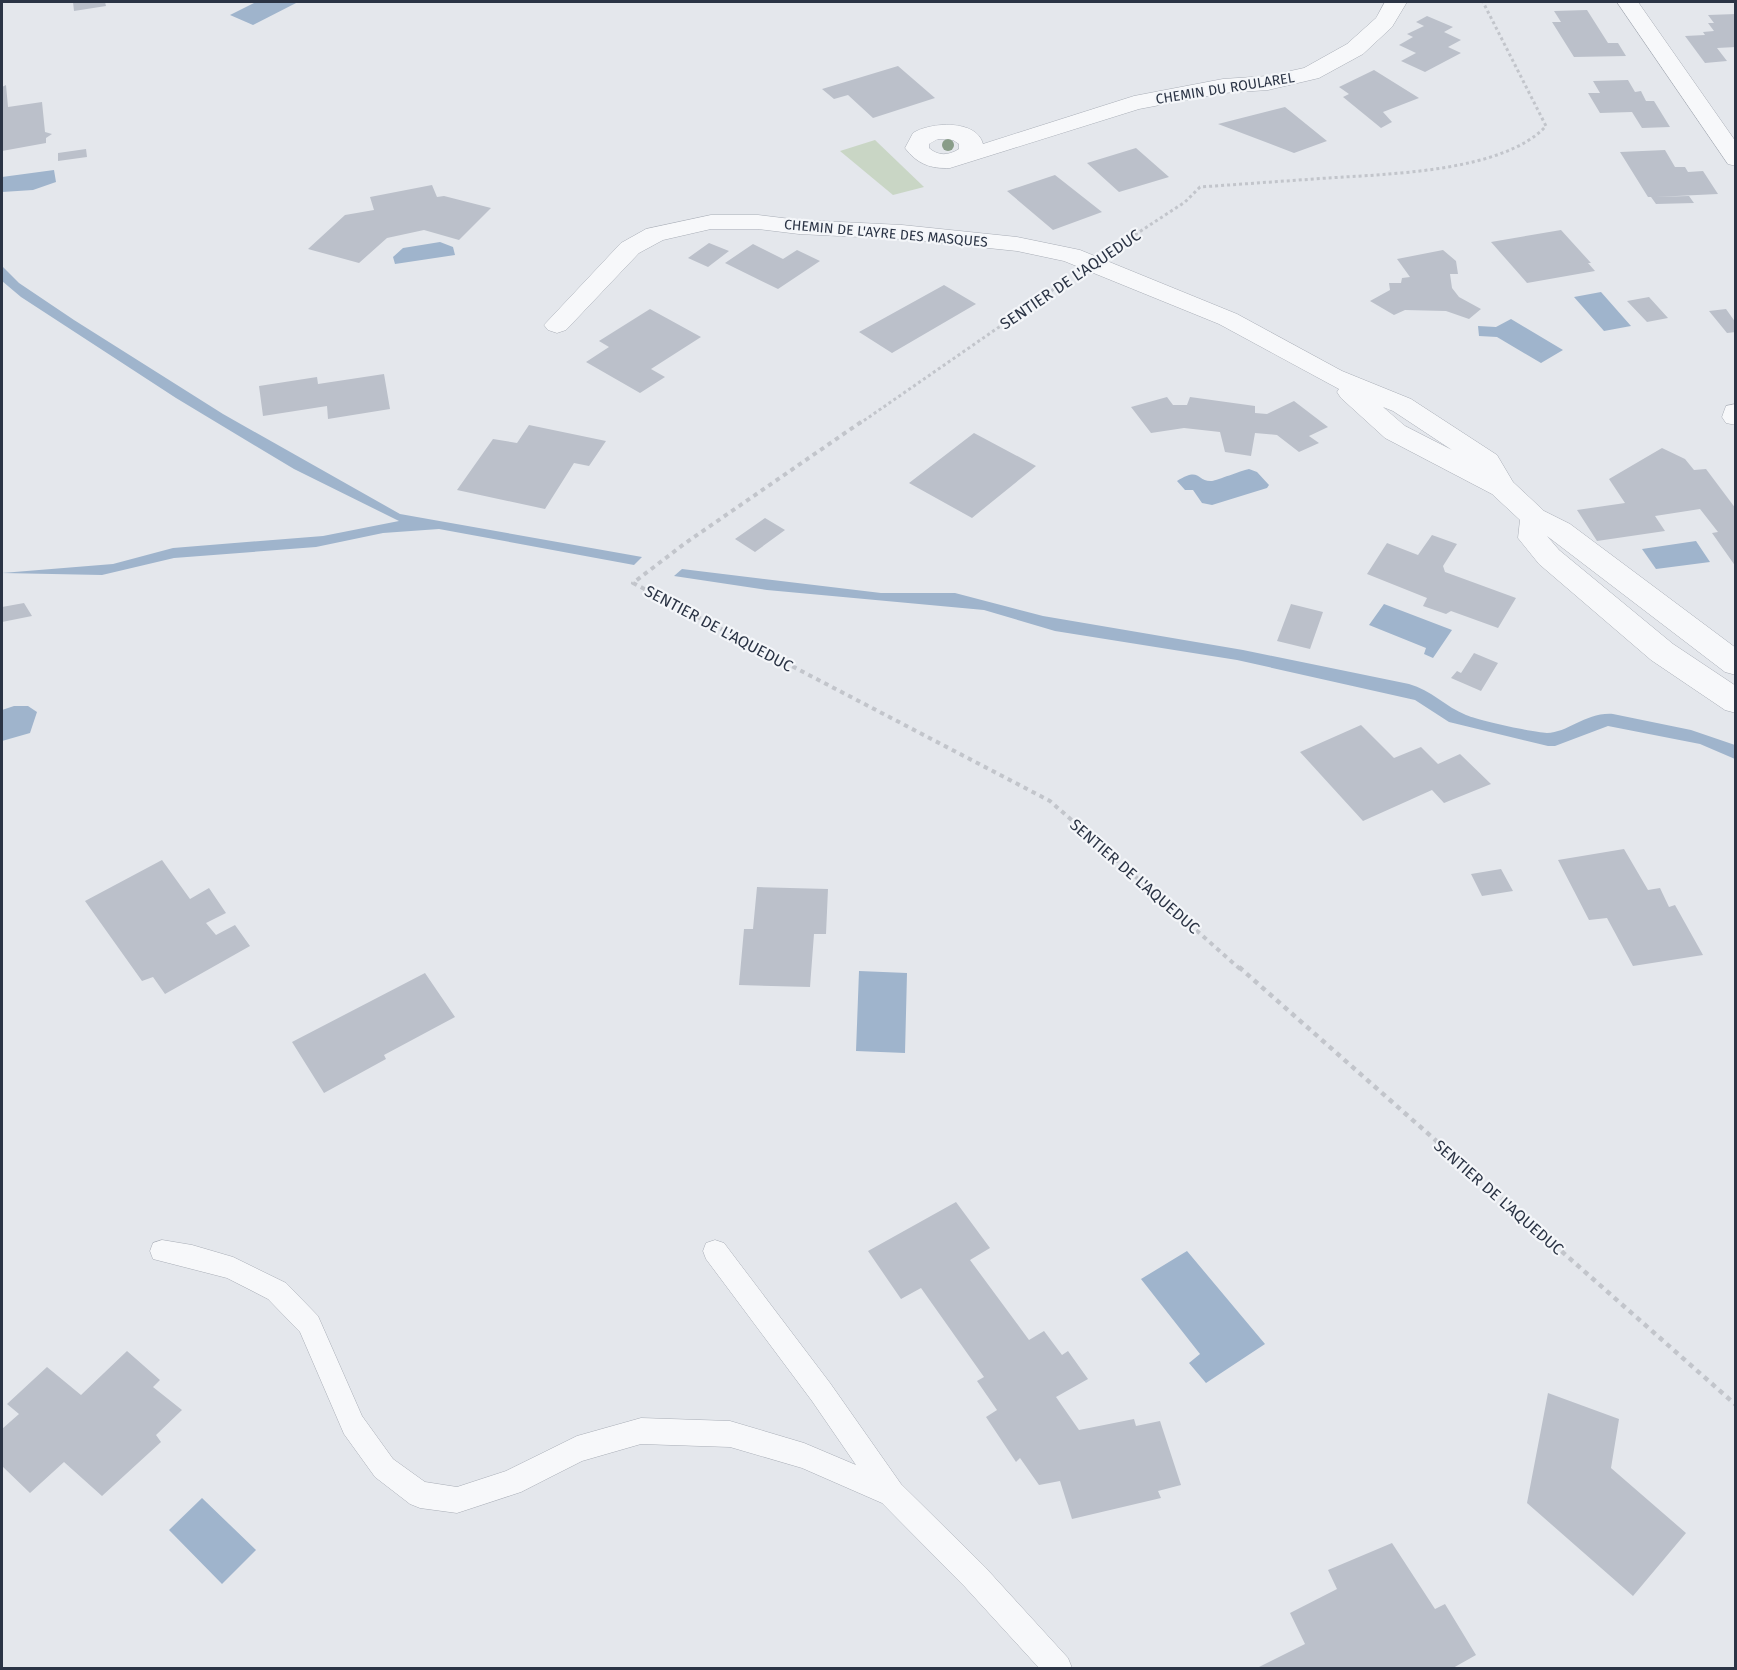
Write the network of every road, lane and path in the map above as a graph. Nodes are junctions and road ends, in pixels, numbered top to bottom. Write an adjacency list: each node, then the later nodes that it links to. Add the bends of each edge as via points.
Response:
1 (1396, 2): 4 (street, CHEMIN DU ROULAREL, via 1384,22 1355,49 1311,73 1134,103 1011,144)
2 (1483, 2): 6 (path, SENTIER DE L'AQUEDUC, via 1546,126 1536,137 1474,161 1429,171 1200,187 1185,202)
3 (1628, 2): 5 (street)
4 (965, 148)
5 (1736, 159)
6 (1092, 263): 7 (street, CHEMIN DE L'AYRE DES MASQUES, via 1017,244 902,232 711,222 655,234 630,248); 10 (street, CHEMIN DE L'AYRE DES MASQUES, via 1228,319 1333,377 1395,432 1502,488); 15 (path, SENTIER DE L'AQUEDUC, via 633,583 1050,801)
7 (557, 325)
8 (1736, 412): 9 (street)
9 (1736, 417)
10 (1534, 518): 11 (street, CHEMIN DE L'AYRE DES MASQUES, via 1560,531); 12 (street, via 1532,538 1549,557 1662,651)
11 (1736, 664)
12 (1736, 702)
13 (162, 1251): 16 (lane, via 234,1268 277,1291 309,1324 353,1425 384,1468 420,1495 457,1500 511,1483 577,1449 641,1431 730,1434 804,1456)
14 (715, 1251): 16 (lane)
15 (1736, 1405)
16 (892, 1494): 17 (lane)
17 (1058, 1668)

